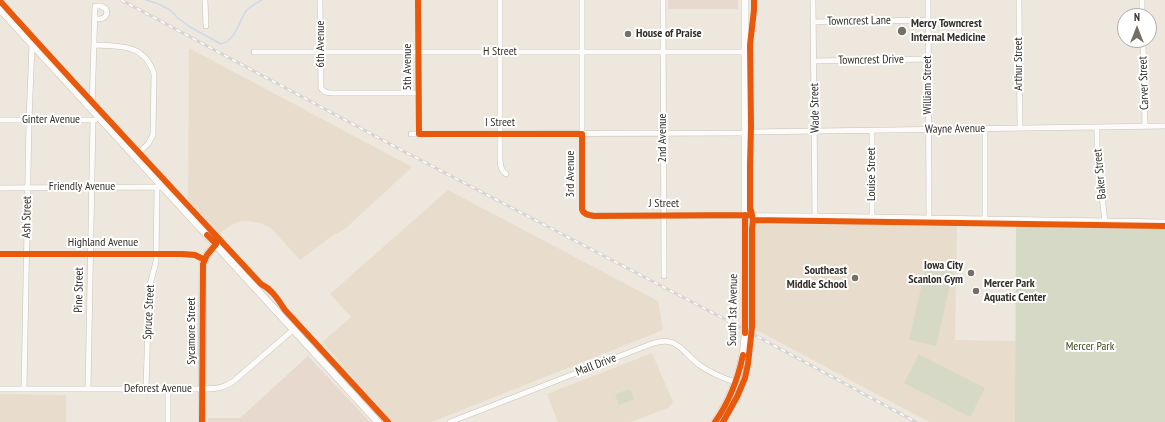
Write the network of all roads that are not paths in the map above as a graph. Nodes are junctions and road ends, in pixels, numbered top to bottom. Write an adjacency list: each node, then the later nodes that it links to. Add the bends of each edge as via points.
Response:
1 (206, 0): 15 (street)
2 (320, 0): 20 (street, 6th Avenue)
3 (418, 0): 21 (street, 5th Avenue)
4 (500, 0): 22 (street)
5 (582, 0): 23 (street, 3rd Avenue)
6 (663, 0): 24 (street, 2nd Avenue)
7 (745, 0): 25 (main road, South 1st Avenue)
8 (813, 0): 14 (street, Wade Street)
9 (928, 0): 13 (street, William Street)
10 (1019, 0): 37 (street, Arthur Street)
11 (0, 9): 16 (main road)
12 (95, 19): 17 (street)
13 (928, 20): 14 (street, Towncrest Lane); 26 (street, William Street)
14 (813, 22): 27 (street, Wade Street)
15 (206, 26)
16 (32, 45): 29 (main road); 31 (street, Ash Street)
17 (94, 45): 29 (street); 48 (street, via 125,46 134,49 145,57 153,70 153,135 148,144)
18 (1143, 48): 34 (street, Carver Street)
19 (254, 52): 20 (street, H Street)
20 (320, 52): 21 (street, H Street); 28 (street, 6th Avenue, via 321,88 326,92)
21 (418, 52): 22 (street, H Street); 28 (street, 5th Avenue)
22 (500, 52): 23 (street, H Street); 45 (street)
23 (581, 52): 24 (street, H Street); 46 (street, 3rd Avenue)
24 (663, 52): 25 (street, H Street); 47 (street, 2nd Avenue)
25 (745, 52): 42 (main road, South 1st Avenue)
26 (928, 59): 27 (street, Towncrest Drive); 40 (street, William Street)
27 (814, 61): 41 (street, Wade Street)
28 (419, 93): 44 (street, 5th Avenue)
29 (92, 109): 33 (main road)
30 (0, 120): 31 (street, Ginter Avenue)
31 (29, 120): 32 (street, Ginter Avenue); 53 (street, Ash Street)
32 (93, 120): 33 (street, Ginter Avenue); 50 (street, Pine Street)
33 (102, 120): 48 (main road)
34 (1145, 126): 35 (street, Wayne Avenue); 36 (street, Wayne Avenue)
35 (1165, 126)
36 (1097, 127): 37 (street, Wayne Avenue); 61 (street, Baker Street, via 1097,156)
37 (1020, 128): 38 (street, Wayne Avenue)
38 (985, 129): 40 (street, Wayne Avenue); 60 (street)
39 (872, 130): 40 (street, Wayne Avenue); 41 (street, Wayne Avenue); 58 (street, Louise Street)
40 (928, 130): 59 (street, William Street)
41 (815, 131): 42 (street, Wayne Avenue); 57 (street, Wade Street)
42 (744, 133): 47 (street, I Street); 55 (main road, South 1st Avenue)
43 (411, 134): 44 (street, I Street)
44 (419, 134): 45 (street, I Street)
45 (500, 134): 46 (street, I Street); 49 (street, via 501,168)
46 (582, 134): 47 (street, I Street); 54 (street, 3rd Avenue)
47 (663, 134): 56 (street, 2nd Avenue)
48 (135, 156): 51 (main road)
49 (506, 174)
50 (92, 187): 51 (street, Friendly Avenue); 53 (street, Friendly Avenue); 66 (street, Pine Street)
51 (160, 187): 63 (main road); 67 (street, Spruce Street)
52 (0, 188): 53 (street, Friendly Avenue)
53 (28, 188): 65 (street, Ash Street)
54 (584, 213): 56 (street, J Street, via 594,216)
55 (744, 215): 56 (street, J Street); 57 (street, J Street); 71 (main road, South 1st Avenue, via 745,337 743,356)
56 (663, 216): 69 (street, 2nd Avenue)
57 (815, 216): 58 (street, J Street)
58 (872, 217): 59 (street, J Street)
59 (929, 218): 60 (street, J Street)
60 (985, 219): 61 (street, J Street)
61 (1105, 221): 62 (street, J Street)
62 (1165, 222)
63 (216, 244): 68 (main road, Sycamore Street); 70 (main road)
64 (0, 254): 65 (street, Highland Avenue)
65 (26, 254): 66 (street, Highland Avenue); 73 (street, Ash Street)
66 (90, 254): 67 (street, Highland Avenue); 74 (street, Pine Street)
67 (156, 254): 68 (street, Highland Avenue, via 189,254); 75 (street, Spruce Street, via 149,288)
68 (205, 260): 77 (main road, Sycamore Street)
69 (664, 276)
70 (294, 329): 77 (street, Deforest Avenue, via 230,384 225,387); 80 (main road)
71 (735, 382): 81 (street, Mall Drive, via 700,365 675,343 662,340); 82 (main road, South 1st Avenue, via 728,401)
72 (0, 389): 73 (street, Deforest Avenue)
73 (24, 389): 74 (street, Deforest Avenue)
74 (88, 389): 75 (street, Deforest Avenue)
75 (146, 389): 76 (street, Deforest Avenue)
76 (168, 389): 77 (street, Deforest Avenue); 78 (street)
77 (203, 389): 79 (main road, Sycamore Street)
78 (168, 422)
79 (202, 422)
80 (378, 422)
81 (450, 422)
82 (715, 422)

